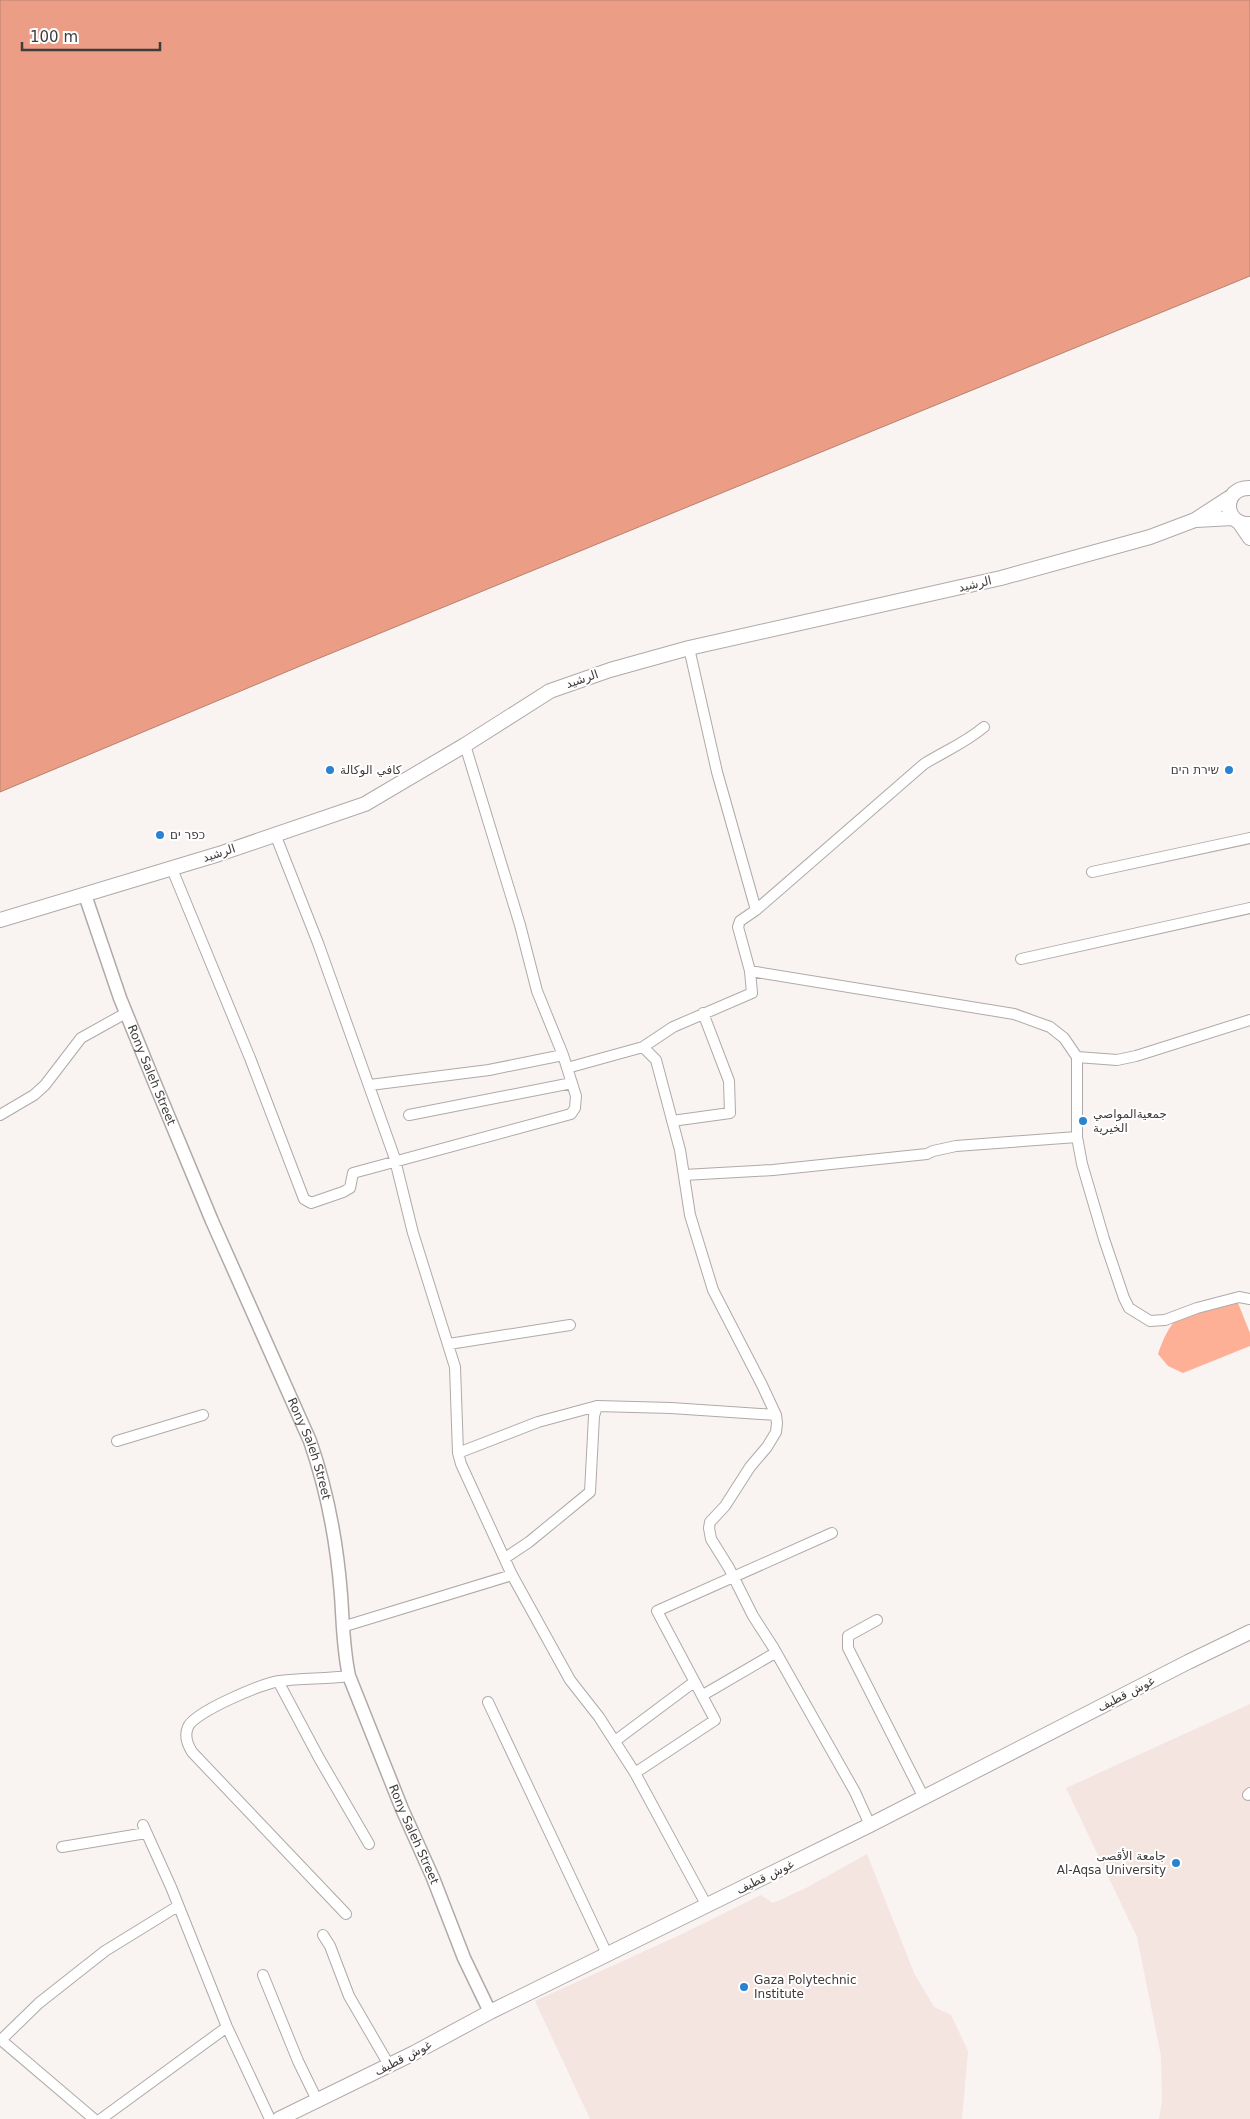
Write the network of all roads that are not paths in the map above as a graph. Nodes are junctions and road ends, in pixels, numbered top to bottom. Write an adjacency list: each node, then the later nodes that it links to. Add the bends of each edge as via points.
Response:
1 (1249, 487): 2 (main road, الرشيد, via 1241,488)
2 (1232, 496): 3 (main road, الرشيد); 4 (main road, via 1229,508)
3 (1195, 520): 4 (main road, الرشيد); 6 (main road, الرشيد, via 1150,537 1001,578)
4 (1241, 522): 5 (main road)
5 (1250, 538)
6 (689, 648): 8 (main road, الرشيد, via 550,691); 15 (street, via 717,772)
7 (984, 727): 15 (street, via 968,741 924,764)
8 (465, 745): 9 (main road, الرشيد, via 365,804); 23 (street, via 537,991)
9 (275, 834): 11 (main road, الرشيد); 27 (street)
10 (1250, 838): 12 (street)
11 (172, 868): 13 (main road, الرشيد); 32 (street, via 304,1199 311,1203 343,1192 350,1188 353,1173)
12 (1092, 872)
13 (85, 895): 16 (main road, الرشيد); 19 (street, Rony Saleh Street)
14 (1250, 908): 17 (street)
15 (756, 910): 18 (street, via 740,921 738,927)
16 (0, 920)
17 (1021, 959)
18 (750, 971): 20 (street, via 752,994); 24 (street, via 1014,1014 1050,1027 1064,1038)
19 (126, 1013): 28 (street, via 81,1038 45,1085); 47 (street, Rony Saleh Street, via 212,1221 310,1441 320,1470 333,1531)
20 (703, 1013): 22 (street); 30 (street, via 729,1081 730,1113)
21 (1250, 1020): 24 (street, via 1117,1060)
22 (643, 1047): 25 (street); 30 (street, via 656,1060)
23 (563, 1055): 25 (street); 27 (street, via 489,1070)
24 (1077, 1056): 31 (street)
25 (567, 1068): 26 (street)
26 (572, 1083): 29 (street); 32 (street, via 576,1096 571,1114)
27 (370, 1085): 32 (street)
28 (0, 1115)
29 (409, 1115)
30 (672, 1120): 33 (street)
31 (1077, 1137): 33 (street, via 956,1146 927,1154 773,1170); 34 (street, via 1082,1164 1129,1308 1150,1321 1165,1320 1239,1297)
32 (394, 1162): 36 (street)
33 (684, 1175): 39 (street, via 690,1215 713,1290)
34 (1250, 1299)
35 (570, 1324): 36 (street)
36 (449, 1344): 41 (street, via 456,1374)
37 (597, 1406): 39 (street); 41 (street, via 538,1422); 43 (street, via 590,1492 530,1542)
38 (204, 1415): 40 (street)
39 (776, 1415): 45 (street, via 773,1438 710,1522 711,1539)
40 (116, 1441)
41 (458, 1453): 43 (street)
42 (832, 1533): 45 (street)
43 (505, 1558): 44 (street)
44 (512, 1575): 47 (street); 55 (street, via 570,1680)
45 (732, 1577): 49 (street); 52 (street, via 658,1611)
46 (877, 1620): 57 (street, via 848,1636 848,1648)
47 (342, 1627): 50 (street, Rony Saleh Street, via 343,1653)
48 (1250, 1632): 57 (main road, غوش قطيف)
49 (775, 1653): 53 (street); 58 (street, via 855,1792)
50 (349, 1676): 51 (street); 67 (street, Rony Saleh Street, via 464,1958)
51 (278, 1681): 59 (street); 63 (street, via 202,1712 188,1727 187,1744)
52 (694, 1682): 53 (street); 55 (street)
53 (703, 1695): 56 (street, via 715,1720)
54 (488, 1702): 65 (street)
55 (615, 1741): 56 (street)
56 (635, 1773): 62 (street)
57 (924, 1798): 58 (main road, غوش قطيف)
58 (870, 1825): 62 (main road, غوش قطيف)
59 (369, 1844)
60 (62, 1847): 61 (street, via 144,1829)
61 (178, 1906): 68 (street); 69 (street, via 98,1956 39,2003)
62 (707, 1906): 65 (main road, غوش قطيف)
63 (346, 1914)
64 (323, 1935): 70 (street, via 349,1996)
65 (608, 1954): 67 (main road, غوش قطيف)
66 (263, 1975): 71 (street)
67 (490, 2012): 70 (main road, غوش قطيف)
68 (227, 2027): 73 (street); 74 (street)
69 (1, 2039): 72 (street)
70 (389, 2065): 71 (main road, غوش قطيف)
71 (317, 2100): 75 (main road, غوش قطيف)
72 (94, 2119)
73 (101, 2119)
74 (270, 2119)
75 (279, 2119)

